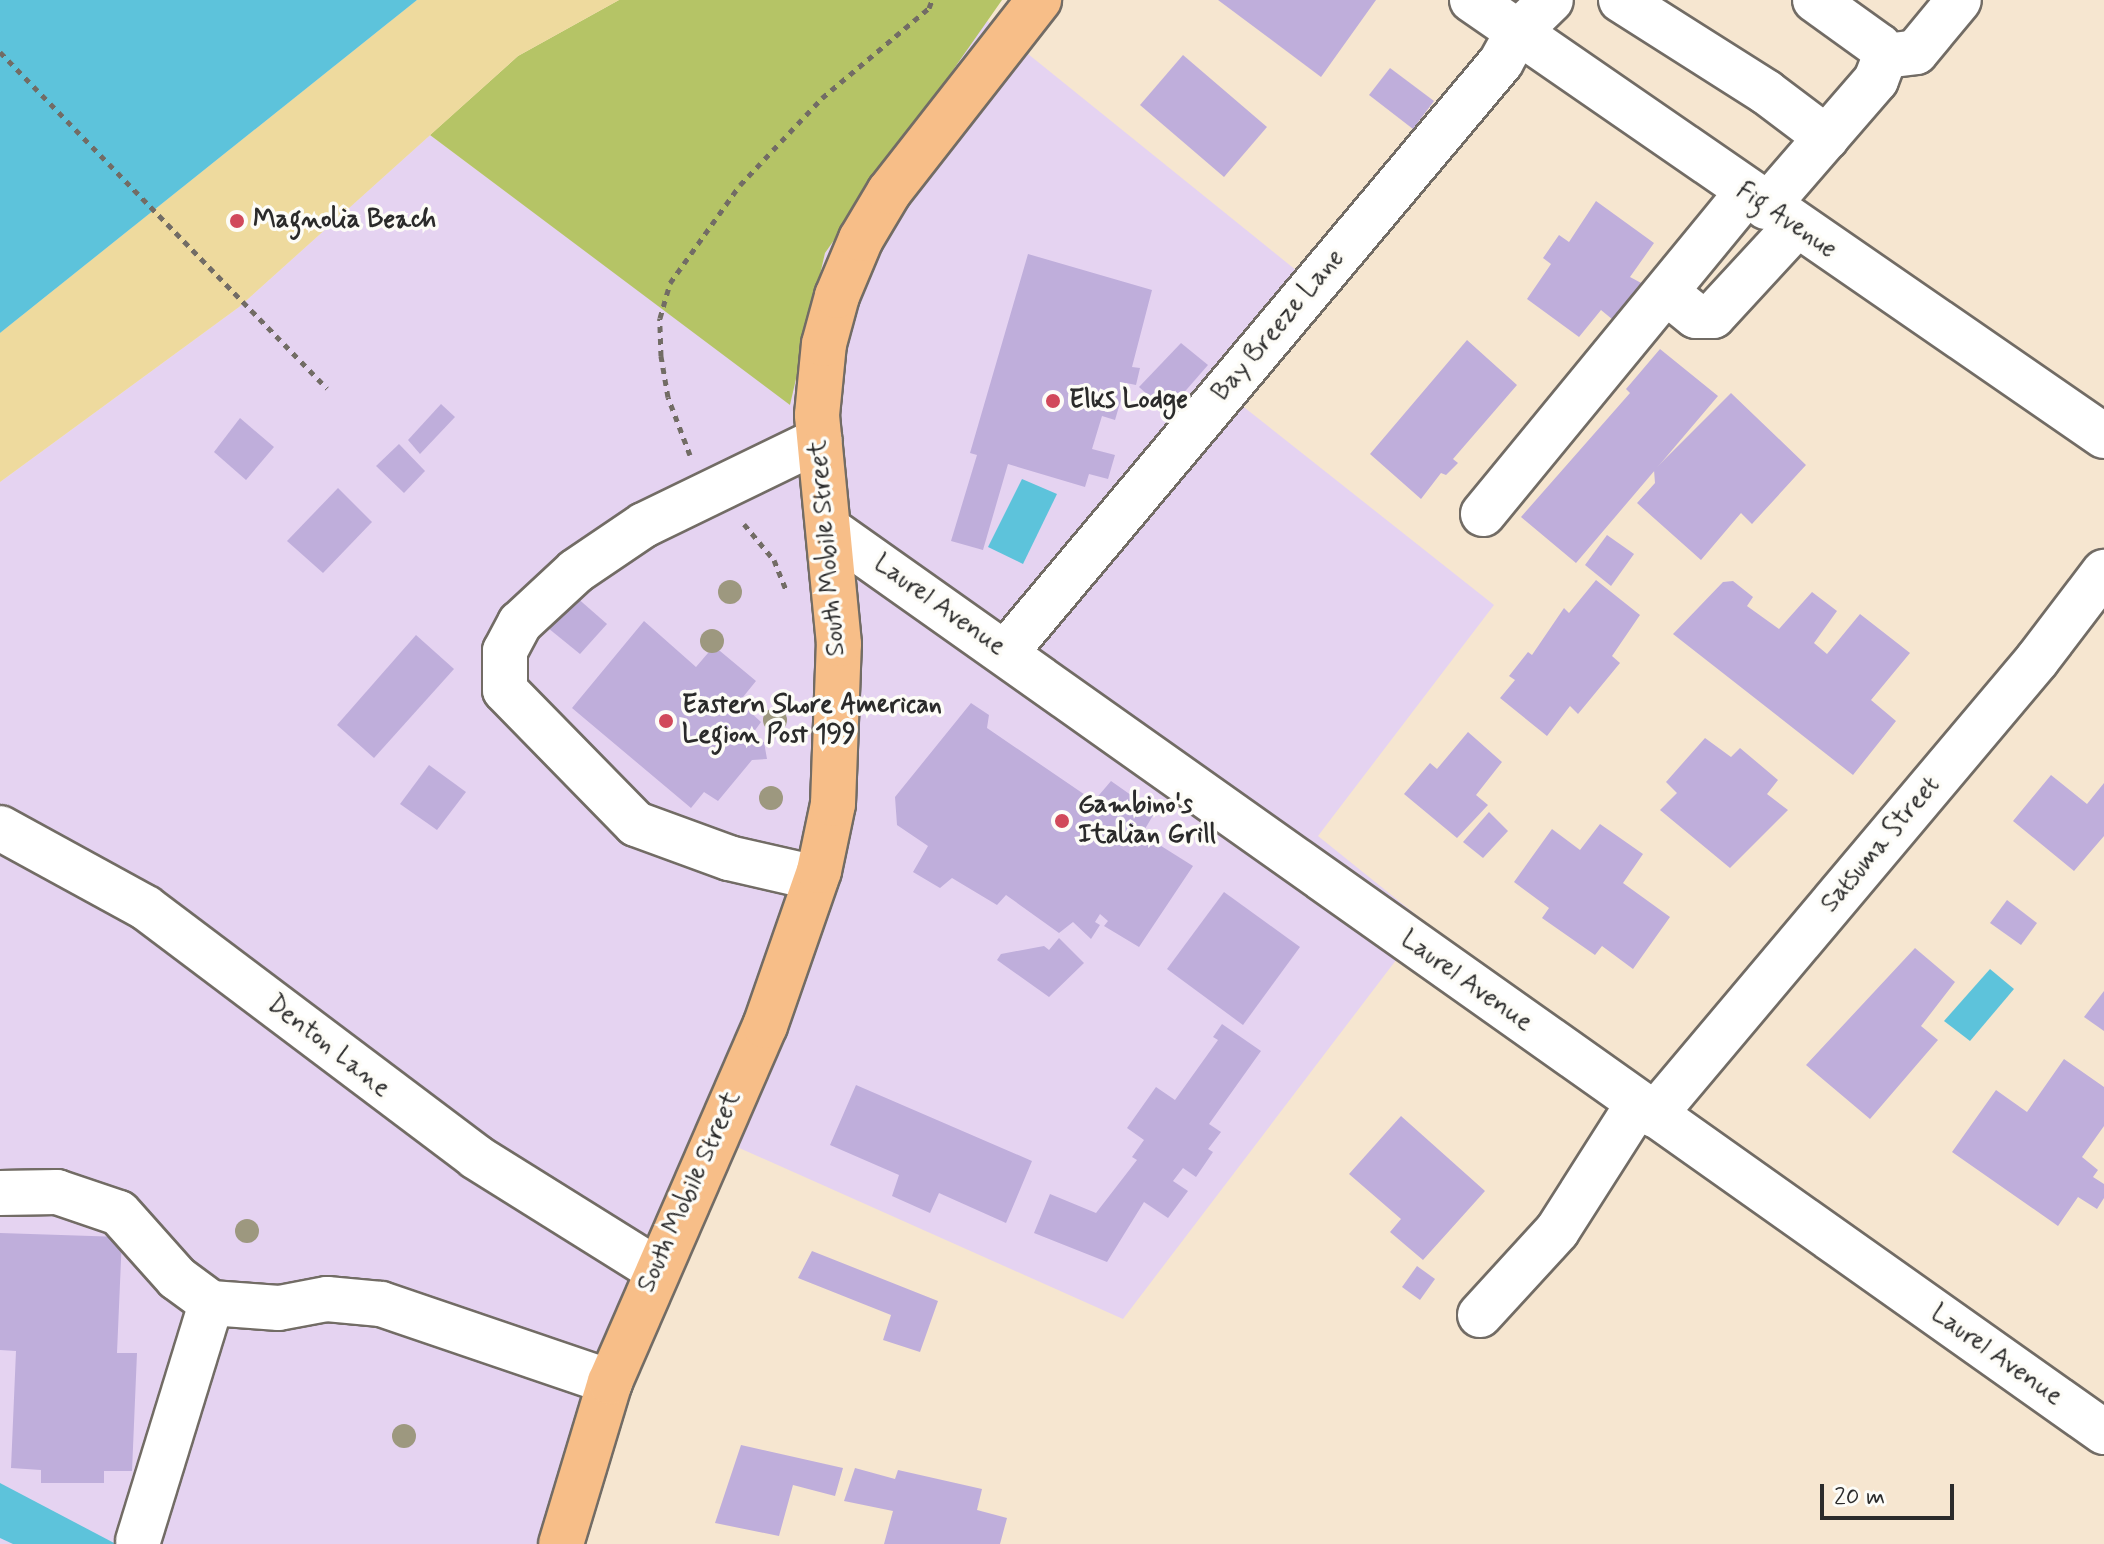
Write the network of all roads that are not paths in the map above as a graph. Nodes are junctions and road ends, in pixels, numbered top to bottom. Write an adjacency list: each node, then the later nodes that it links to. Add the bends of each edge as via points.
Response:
1 (1039, 0): 13 (main road, South Mobile Street, via 926,140 861,239 824,344)
2 (1472, 0): 7 (street, Fig Avenue)
3 (1551, 0): 7 (street, Bay Breeze Lane)
4 (1621, 0): 9 (street, via 1766,92)
5 (1815, 0): 8 (street, via 1879,46)
6 (1959, 0): 8 (street, via 1916,52)
7 (1517, 33): 10 (street, Fig Avenue); 17 (street, Bay Breeze Lane, via 1501,62)
8 (1885, 56): 9 (street, via 1876,80)
9 (1827, 138): 10 (street)
10 (1769, 209): 11 (street); 11 (street, via 1713,316 1696,316); 12 (street, Fig Avenue)
11 (1666, 292): 14 (street)
12 (2104, 436)
13 (819, 440): 15 (main road, South Mobile Street); 19 (street, via 644,525 576,571 520,623 505,651 505,690 636,824 729,858)
14 (1483, 514)
15 (830, 530): 17 (street, Laurel Avenue); 19 (main road, South Mobile Street, via 839,728 833,804)
16 (2104, 572): 20 (street, Satsuma Street, via 2037,660)
17 (1006, 652): 20 (street, Laurel Avenue)
18 (0, 828): 22 (street, Denton Lane, via 146,908 476,1157)
19 (816, 878): 22 (main road, South Mobile Street, via 765,1026)
20 (1646, 1109): 24 (street, Satsuma Street, via 1557,1231); 26 (street, Laurel Avenue)
21 (0, 1193): 23 (street, via 57,1192 119,1213 177,1278)
22 (655, 1269): 25 (main road, South Mobile Street)
23 (211, 1303): 25 (street, via 279,1308 327,1299 381,1304); 27 (street)
24 (1480, 1315)
25 (610, 1382): 28 (main road, South Mobile Street)
26 (2104, 1432)
27 (138, 1541)
28 (561, 1544)

